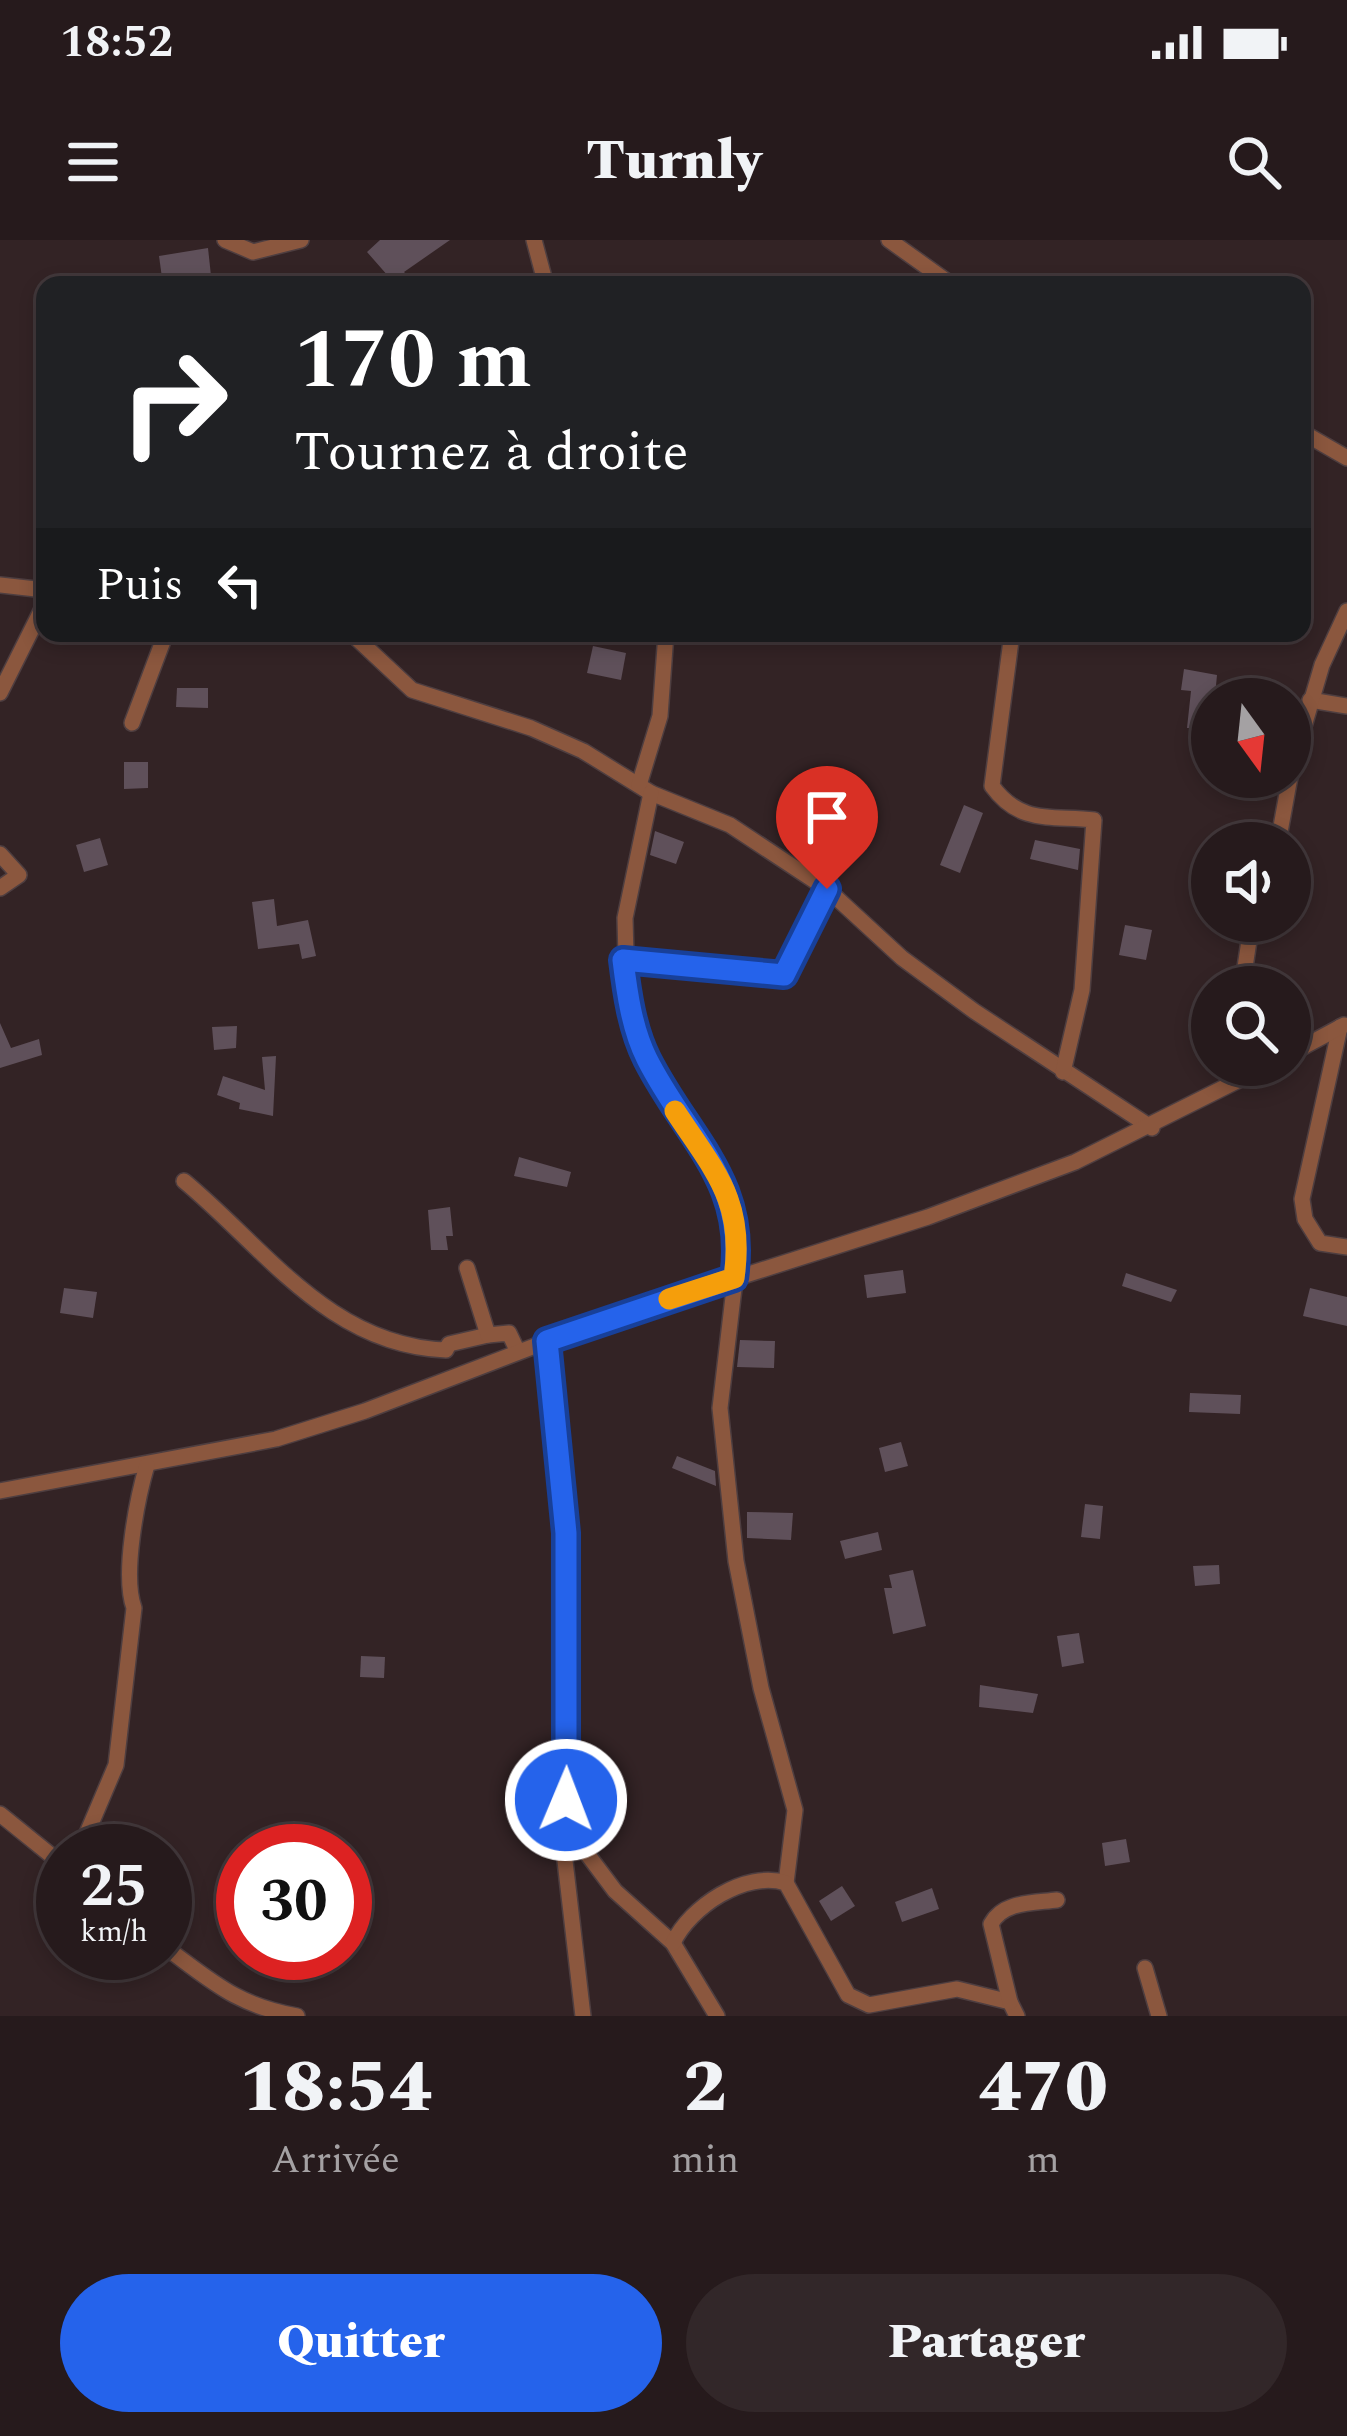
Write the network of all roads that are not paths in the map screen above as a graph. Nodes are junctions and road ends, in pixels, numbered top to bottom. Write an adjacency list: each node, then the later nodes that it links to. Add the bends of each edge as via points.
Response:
1 (225, 240): 2 (street, via 253,252)
2 (301, 240)
3 (534, 240): 5 (street)
4 (889, 240): 6 (street)
5 (544, 276)
6 (939, 276)
7 (1311, 437): 8 (street)
8 (1347, 458)
9 (0, 585): 10 (street)
10 (36, 589)
11 (1347, 611): 18 (street)
12 (36, 621): 17 (street)
13 (165, 642): 21 (street)
14 (361, 642): 22 (street, via 412,690 531,728)
15 (665, 642): 22 (street)
16 (1011, 642): 29 (street, via 992,786 1046,822 1094,820 1082,990)
17 (0, 693)
18 (1311, 698)
19 (1311, 700): 20 (street)
20 (1347, 706)
21 (132, 723)
22 (645, 789): 25 (street, via 730,825); 26 (street)
23 (0, 854): 24 (street, via 19,875)
24 (0, 887)
25 (827, 889): 26 (street, via 784,975); 29 (street, via 902,958)
26 (623, 960): 36 (street, via 644,1054 724,1181 740,1237)
27 (1343, 1025): 28 (street); 34 (street, via 1302,1199 1321,1244)
28 (1311, 1043)
29 (1063, 1072): 32 (street)
30 (1230, 1086): 31 (street)
31 (1226, 1088): 32 (street)
32 (1152, 1128): 36 (street, via 928,1216)
33 (184, 1181): 37 (street, via 336,1316 405,1346 446,1350)
34 (1347, 1247)
35 (467, 1268): 37 (street)
36 (734, 1278): 38 (street); 46 (street, via 720,1408 736,1561 794,1810)
37 (488, 1335): 39 (street, via 509,1333)
38 (547, 1341): 39 (street); 44 (street, via 566,1533)
39 (518, 1352): 40 (street, via 275,1438)
40 (147, 1465): 41 (street); 43 (street, via 132,1523 134,1608 120,1744)
41 (0, 1491)
42 (0, 1814): 45 (street)
43 (93, 1824)
44 (566, 1824): 48 (street, via 615,1891); 54 (street)
45 (36, 1843)
46 (786, 1883): 48 (street, via 743,1886 696,1909); 51 (street)
47 (1057, 1900): 52 (street, via 1011,1906 991,1924)
48 (673, 1942): 55 (street)
49 (192, 1968): 53 (street, via 270,2014)
50 (1145, 1968): 57 (street)
51 (848, 1995): 52 (street, via 869,2005 957,1989); 56 (street)
52 (1013, 2009)
53 (297, 2016)
54 (583, 2016)
55 (716, 2016)
56 (860, 2016)
57 (1159, 2016)

